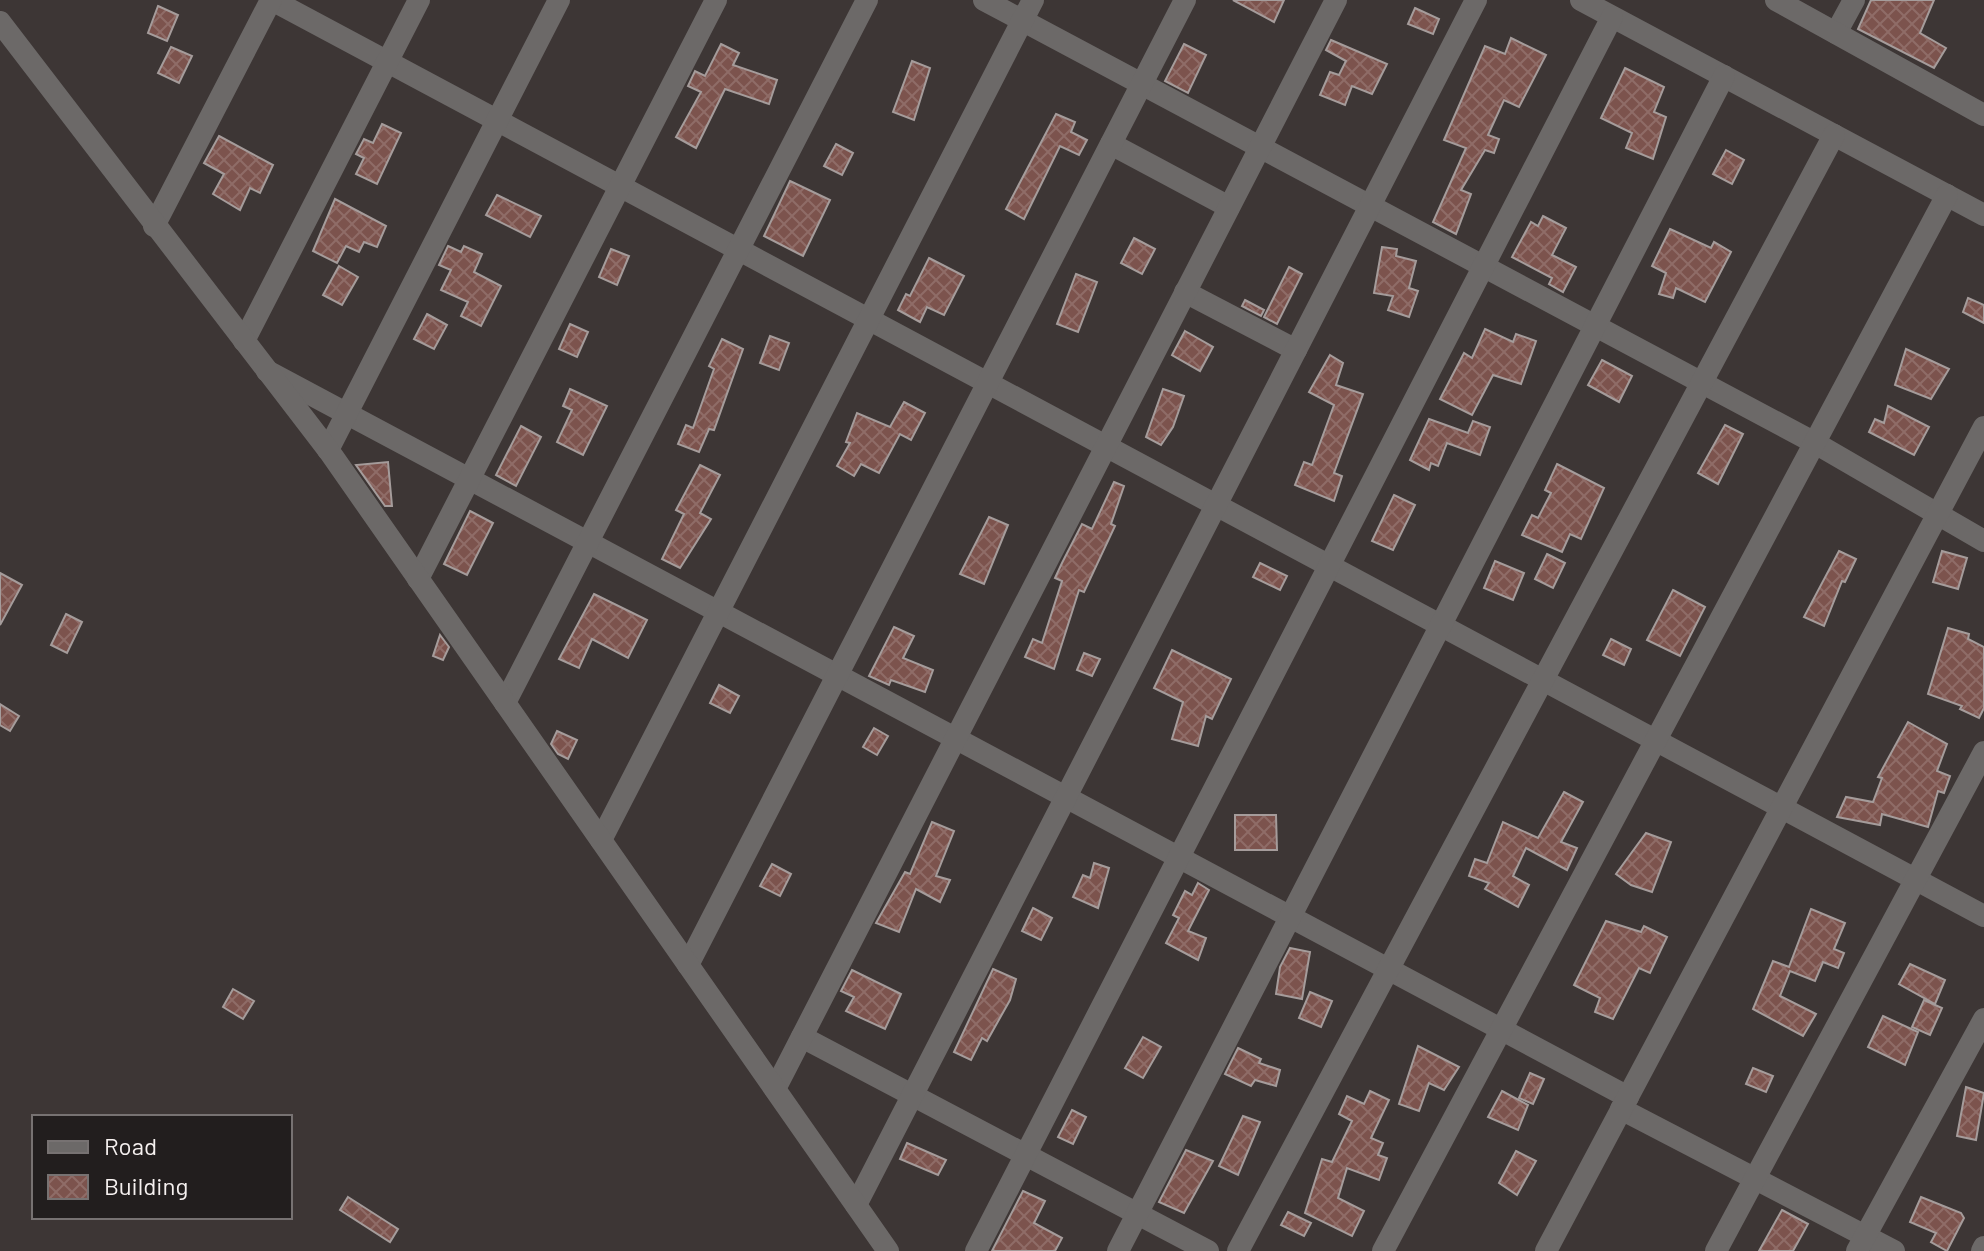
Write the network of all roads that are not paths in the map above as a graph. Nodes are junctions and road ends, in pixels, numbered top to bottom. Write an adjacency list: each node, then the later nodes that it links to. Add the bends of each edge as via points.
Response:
1 (271, 0): 18 (street); 31 (street)
2 (419, 0): 18 (street)
3 (559, 0): 22 (street)
4 (716, 0): 26 (street)
5 (867, 0): 32 (street)
6 (984, 0): 15 (street)
7 (1033, 0): 15 (street)
8 (1185, 0): 20 (street)
9 (1336, 0): 25 (street)
10 (1476, 0): 28 (street)
11 (1581, 0): 14 (street)
12 (1776, 0): 17 (street)
13 (1854, 0): 17 (street)
14 (1612, 17): 19 (street); 33 (street)
15 (1022, 20): 20 (street); 35 (street)
16 (0, 22): 31 (street)
17 (1836, 33): 21 (street)
18 (387, 62): 22 (street); 37 (street)
19 (1724, 76): 23 (street); 36 (street)
20 (1141, 84): 24 (street); 25 (street)
21 (1984, 115)
22 (498, 120): 26 (street); 42 (street)
23 (1834, 135): 27 (street); 41 (street)
24 (1111, 144): 29 (street); 40 (street)
25 (1260, 147): 28 (street); 29 (street)
26 (620, 186): 32 (street); 47 (street)
27 (1947, 195): 30 (street); 44 (street)
28 (1370, 206): 33 (street); 38 (street)
29 (1229, 207): 34 (street)
30 (1984, 215)
31 (154, 226): 37 (street)
32 (739, 249): 35 (street); 51 (street)
33 (1483, 266): 36 (street); 52 (street)
34 (1185, 292): 38 (street); 45 (street)
35 (869, 318): 40 (street); 54 (street)
36 (1595, 326): 41 (street); 55 (street)
37 (244, 341): 39 (street)
38 (1296, 350): 48 (street)
39 (267, 371): 42 (street); 46 (street)
40 (988, 382): 45 (street); 56 (street)
41 (1701, 383): 44 (street); 57 (street)
42 (347, 414): 46 (street); 47 (street)
43 (1984, 427): 49 (street)
44 (1815, 443): 49 (street); 60 (street)
45 (1106, 445): 48 (street); 59 (street)
46 (328, 450): 53 (street)
47 (470, 479): 51 (street); 53 (street)
48 (1217, 504): 52 (street); 62 (street)
49 (1936, 516): 50 (street); 63 (street)
50 (1984, 541)
51 (588, 542): 54 (street); 58 (street)
52 (1330, 564): 55 (street); 65 (street)
53 (418, 579): 58 (street)
54 (718, 612): 56 (street); 64 (street)
55 (1441, 624): 57 (street); 68 (street)
56 (837, 675): 59 (street); 69 (street)
57 (1543, 678): 60 (street); 70 (street)
58 (505, 703): 64 (street)
59 (956, 738): 62 (street); 73 (street)
60 (1657, 739): 63 (street); 72 (street)
61 (1984, 752): 66 (street)
62 (1066, 797): 65 (street); 75 (street)
63 (1781, 808): 66 (street); 76 (street)
64 (601, 840): 69 (street)
65 (1179, 858): 68 (street); 77 (street)
66 (1916, 879): 67 (street); 78 (street)
67 (1984, 916)
68 (1290, 917): 70 (street); 80 (street)
69 (688, 965): 74 (street)
70 (1388, 969): 72 (street); 86 (street)
71 (1984, 1019): 81 (street)
72 (1501, 1029): 76 (street); 87 (street)
73 (802, 1037): 74 (street); 75 (street)
74 (775, 1089): 79 (street)
75 (912, 1095): 77 (street); 79 (street)
76 (1624, 1103): 78 (street); 88 (street)
77 (1026, 1155): 80 (street); 83 (street)
78 (1755, 1179): 81 (street); 89 (street)
79 (856, 1205): 82 (street)
80 (1137, 1214): 84 (street); 85 (street)
81 (1861, 1244): 90 (street)
82 (888, 1251)
83 (976, 1251)
84 (1118, 1251)
85 (1208, 1251)
86 (1238, 1251)
87 (1383, 1251)
88 (1546, 1251)
89 (1716, 1251)
90 (1894, 1251)

